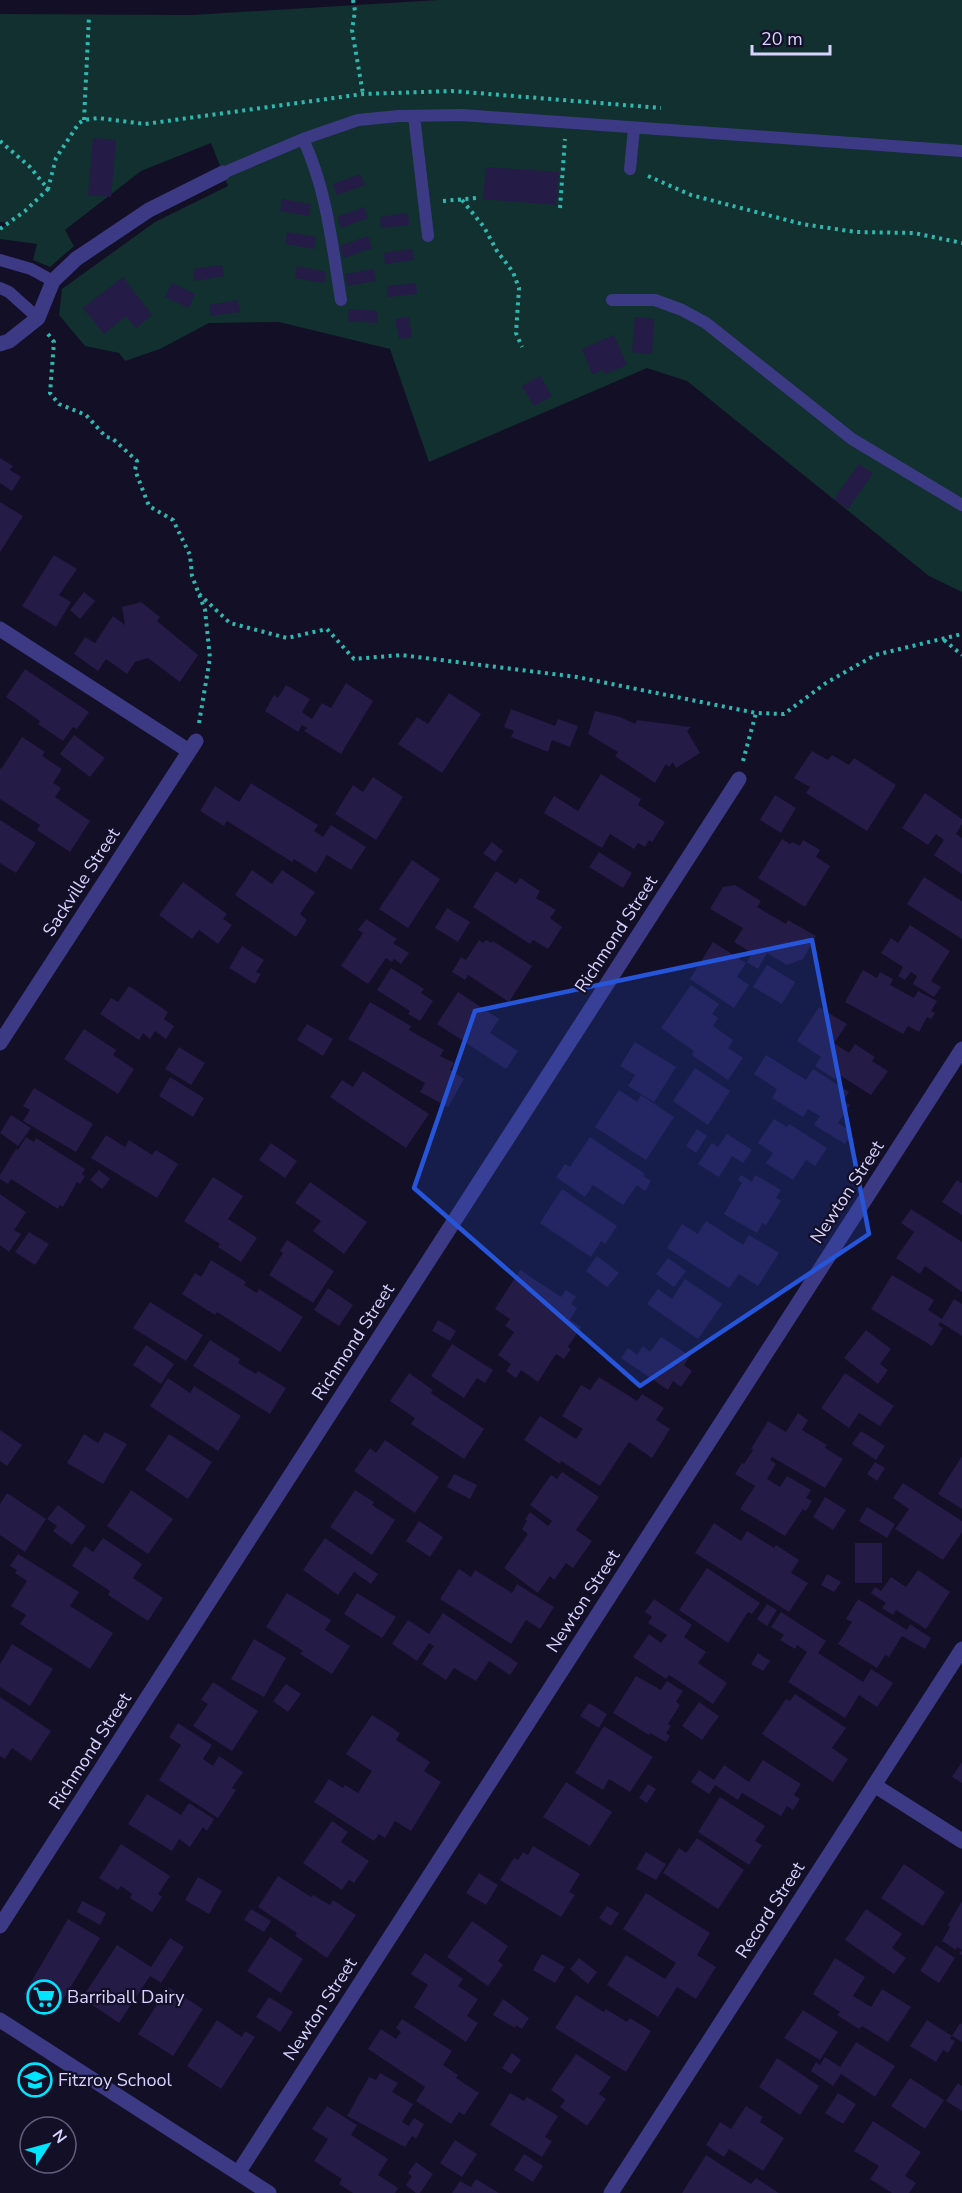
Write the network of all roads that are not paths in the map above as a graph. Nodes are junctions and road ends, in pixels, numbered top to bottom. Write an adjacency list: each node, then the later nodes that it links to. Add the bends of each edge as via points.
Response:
1 (414, 116): 2 (lane); 3 (lane, via 358,120); 7 (lane)
2 (634, 129): 4 (lane); 5 (lane)
3 (303, 140): 6 (lane); 11 (lane, via 323,194)
4 (962, 151)
5 (630, 169)
6 (223, 173): 9 (street, via 149,210 76,259)
7 (428, 236)
8 (0, 260): 9 (lane, via 31,269)
9 (53, 281): 13 (street)
10 (0, 288): 13 (lane)
11 (341, 300)
12 (612, 300): 15 (lane, via 654,300 698,319 852,439)
13 (38, 318): 14 (street)
14 (4, 342)
15 (962, 504)
16 (0, 628): 18 (street, Sackville Street, via 193,746)
17 (739, 779): 23 (street, Richmond Street)
18 (0, 1043)
19 (962, 1049): 25 (street, Newton Street)
20 (962, 1649): 21 (street, Record Street)
21 (874, 1785): 22 (street); 27 (street, Record Street)
22 (962, 1841)
23 (0, 1926)
24 (0, 2020): 25 (street)
25 (238, 2173): 26 (street)
26 (268, 2193)
27 (611, 2193)

